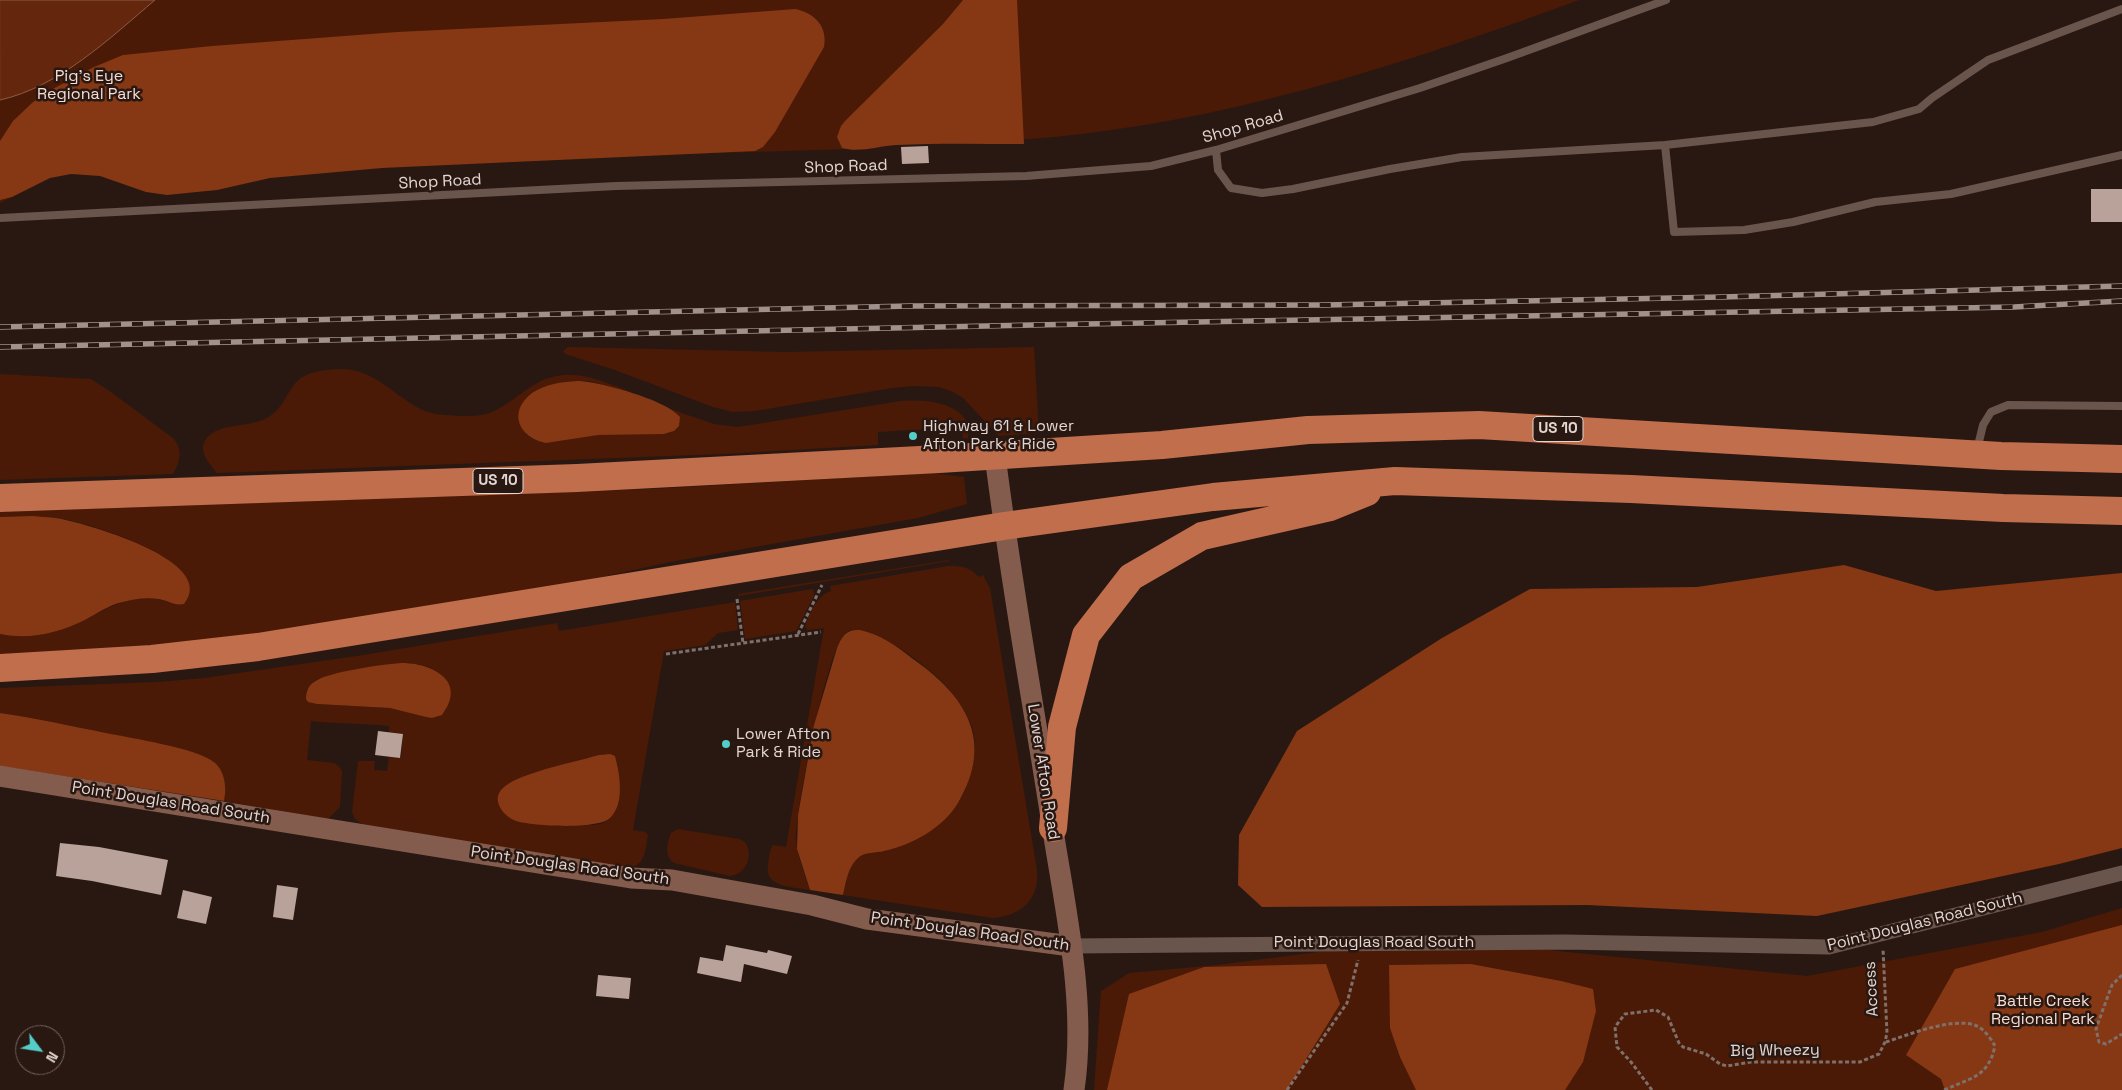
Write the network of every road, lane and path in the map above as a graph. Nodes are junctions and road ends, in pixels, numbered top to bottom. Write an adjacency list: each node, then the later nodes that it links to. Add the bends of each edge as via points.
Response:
1 (1666, 0): 4 (lane, Shop Road, via 1420,88)
2 (2122, 9): 3 (lane, via 1988,60 1919,109 1873,122)
3 (1665, 146): 4 (lane, via 1462,157 1262,193 1231,188 1218,170); 5 (lane, via 1674,232 1744,230 1793,222 1875,202 1951,194)
4 (1216, 150): 6 (lane, Shop Road, via 1151,166 1026,176 616,186)
5 (2122, 154)
6 (0, 218)
7 (2122, 406): 9 (lane, via 2008,405 1991,412 1983,425)
8 (995, 455): 9 (highway, US 10, via 1162,445 1308,430 1479,425); 12 (highway, US 10, via 577,478); 14 (street, Lower Afton Road)
9 (1976, 455): 10 (highway, US 10)
10 (2122, 459)
11 (1396, 482): 13 (highway, via 1631,488); 14 (highway, via 1213,496); 23 (highway, via 1330,507 1202,536 1131,577 1086,635 1062,727)
12 (0, 498)
13 (2122, 512)
14 (1004, 526): 21 (highway, via 258,647 124,661); 23 (street, Lower Afton Road)
15 (822, 585): 18 (path)
16 (737, 599): 19 (path)
17 (821, 632): 18 (path)
18 (798, 635): 19 (path)
19 (743, 643): 20 (path)
20 (666, 654)
21 (0, 668)
22 (0, 776): 27 (street, Point Douglas Road South, via 631,878 672,880 866,918)
23 (1053, 828): 27 (street, Lower Afton Road)
24 (2122, 873): 25 (street, Point Douglas Road South)
25 (1882, 934): 26 (street, Point Douglas Road South, via 1828,947); 30 (path, Access)
26 (1363, 942): 27 (street, Point Douglas Road South); 32 (path, via 1347,1003)
27 (1071, 946): 31 (street, Lower Afton Road, via 1077,1024)
28 (2122, 975): 29 (path, via 2112,985 2096,1029 2099,1042 2106,1044)
29 (2122, 1034)
30 (1885, 1042): 33 (path, Big Wheezy, via 1878,1054 1860,1062 1751,1062 1727,1066 1706,1054 1683,1047 1668,1017 1656,1010 1625,1014 1615,1027 1617,1046); 34 (path, via 1928,1028 1977,1026 1995,1046 1992,1061 1974,1079)
31 (1074, 1090)
32 (1287, 1090)
33 (1652, 1090)
34 (1944, 1090)

